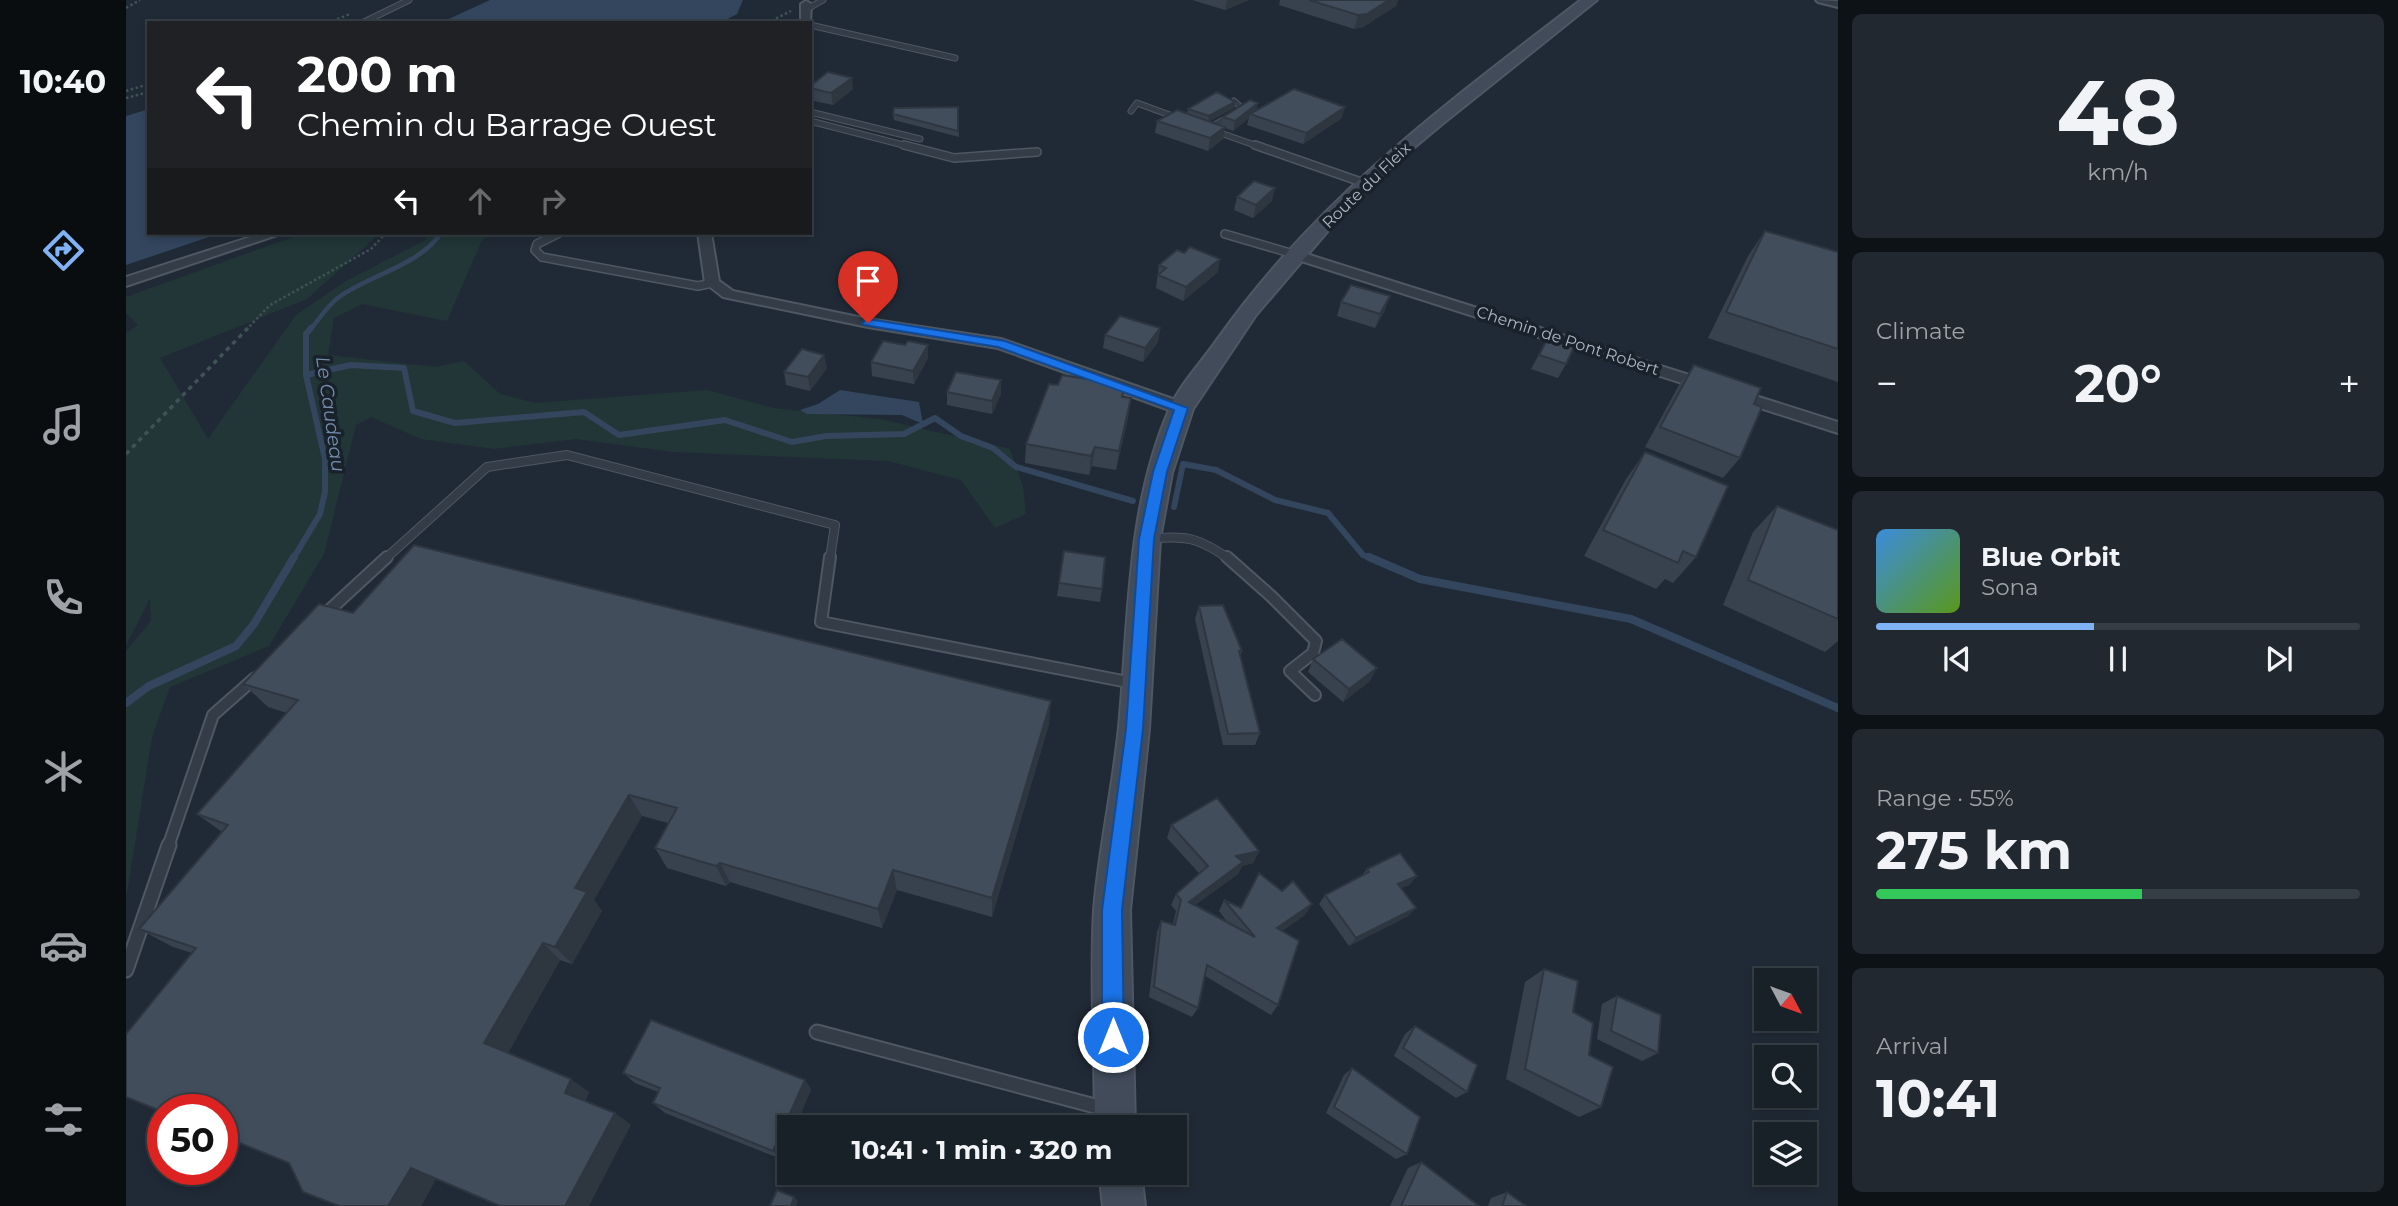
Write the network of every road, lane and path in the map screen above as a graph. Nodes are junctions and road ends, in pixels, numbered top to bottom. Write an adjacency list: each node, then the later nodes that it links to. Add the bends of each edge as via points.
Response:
1 (140, 0): 8 (path)
2 (409, 0): 9 (lane)
3 (823, 0): 6 (lane)
4 (1590, 0): 25 (main road, Route du Fleix, via 1435,121)
5 (1821, 0): 7 (street)
6 (807, 4)
7 (1838, 4)
8 (126, 8)
9 (366, 21)
10 (812, 25): 11 (lane)
11 (955, 58)
12 (147, 85): 13 (path)
13 (126, 91)
14 (147, 93): 15 (path)
15 (126, 98)
16 (1234, 101): 22 (lane, via 1243,109)
17 (1131, 111): 19 (lane, via 1137,103)
18 (812, 112): 23 (lane)
19 (1187, 121)
20 (812, 122): 24 (lane, via 954,158)
21 (1199, 125): 22 (lane)
22 (1209, 128): 25 (lane)
23 (920, 139)
24 (1037, 152)
25 (1364, 183): 31 (main road, Route du Fleix)
26 (1225, 234): 31 (lane)
27 (270, 235): 32 (street)
28 (384, 235): 36 (path, via 372,249 270,305)
29 (555, 235): 33 (lane, via 537,244 535,250 542,257 698,286)
30 (704, 235): 33 (street)
31 (1297, 255): 34 (main road, Route du Fleix, via 1226,340); 35 (street, Chemin de Pont Robert)
32 (126, 282)
33 (712, 283): 34 (street, via 728,294 1000,344)
34 (1181, 408): 37 (main road, Route du Fleix, via 1160,472)
35 (1838, 428)
36 (126, 454)
37 (1147, 539): 40 (main road, Route du Fleix); 41 (lane, via 1182,535 1221,553 1269,594 1316,641 1313,653 1290,671)
38 (315, 623): 40 (lane, via 487,467 567,454 835,525 821,622)
39 (264, 669): 42 (lane, via 213,715)
40 (1137, 684): 45 (main road, Route du Fleix, via 1112,910)
41 (1315, 695)
42 (126, 970)
43 (817, 1032): 44 (lane)
44 (1100, 1115)
45 (1114, 1115)
46 (1122, 1185): 47 (main road)
47 (1124, 1206)

